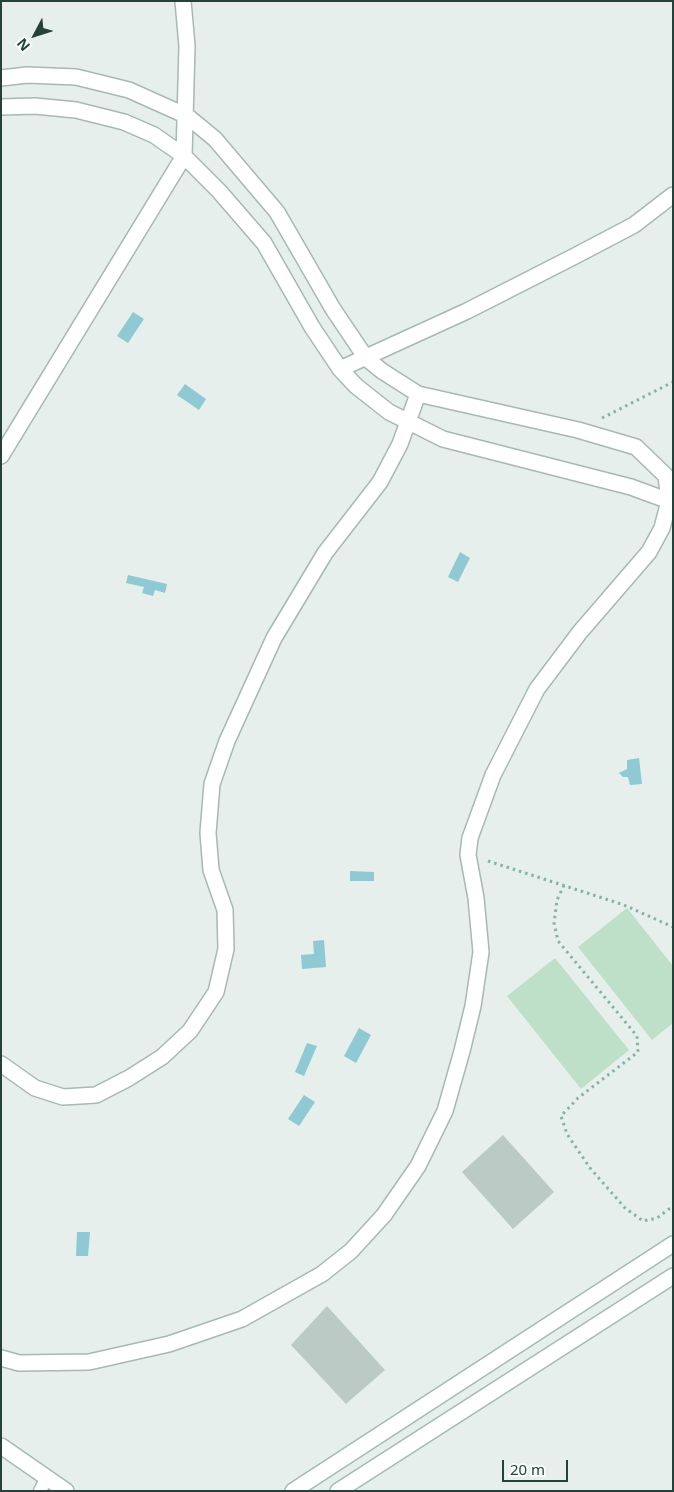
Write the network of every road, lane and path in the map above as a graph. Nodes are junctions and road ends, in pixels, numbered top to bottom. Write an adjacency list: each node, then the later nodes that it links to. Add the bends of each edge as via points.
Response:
1 (183, 1): 4 (street, via 187,46)
2 (1, 78): 4 (street, via 27,75 76,77 129,90)
3 (1, 107): 5 (street, via 76,110 124,122 154,135)
4 (186, 116): 5 (street); 7 (street, via 215,139 277,212 333,309)
5 (184, 156): 8 (street, via 264,243); 13 (street)
6 (673, 195): 7 (street, via 634,225 467,311)
7 (366, 358): 8 (street); 10 (street)
8 (340, 369): 11 (street, via 372,400)
9 (673, 382): 12 (path)
10 (418, 394): 11 (street); 12 (street)
11 (407, 423): 14 (street, via 443,439 631,487); 18 (street, via 380,482 325,553 274,638 227,741 212,784 208,833 211,870 224,910 226,949 216,992 190,1031 162,1057 96,1095 63,1097 35,1088)
12 (578, 430): 14 (street, via 636,447 666,476)
13 (1, 456)
14 (669, 501): 15 (street, via 662,528 649,552 580,632 537,689 493,775 470,838)
15 (468, 855): 16 (path); 22 (street, via 481,952 462,1051 444,1111 418,1166 384,1215 351,1251 322,1274 242,1319 169,1344 89,1362 19,1363)
16 (564, 886): 17 (path, via 624,905); 19 (path, via 557,900 554,923 558,941 637,1036 638,1052 578,1098 561,1116 567,1134 590,1168 625,1208 642,1221 656,1218)
17 (673, 927)
18 (1, 1064)
19 (673, 1206)
20 (673, 1244): 26 (street)
21 (673, 1276): 27 (street)
22 (1, 1358)
23 (1, 1446): 24 (street)
24 (43, 1484): 25 (street)
25 (66, 1491)
26 (293, 1491)
27 (338, 1491)

